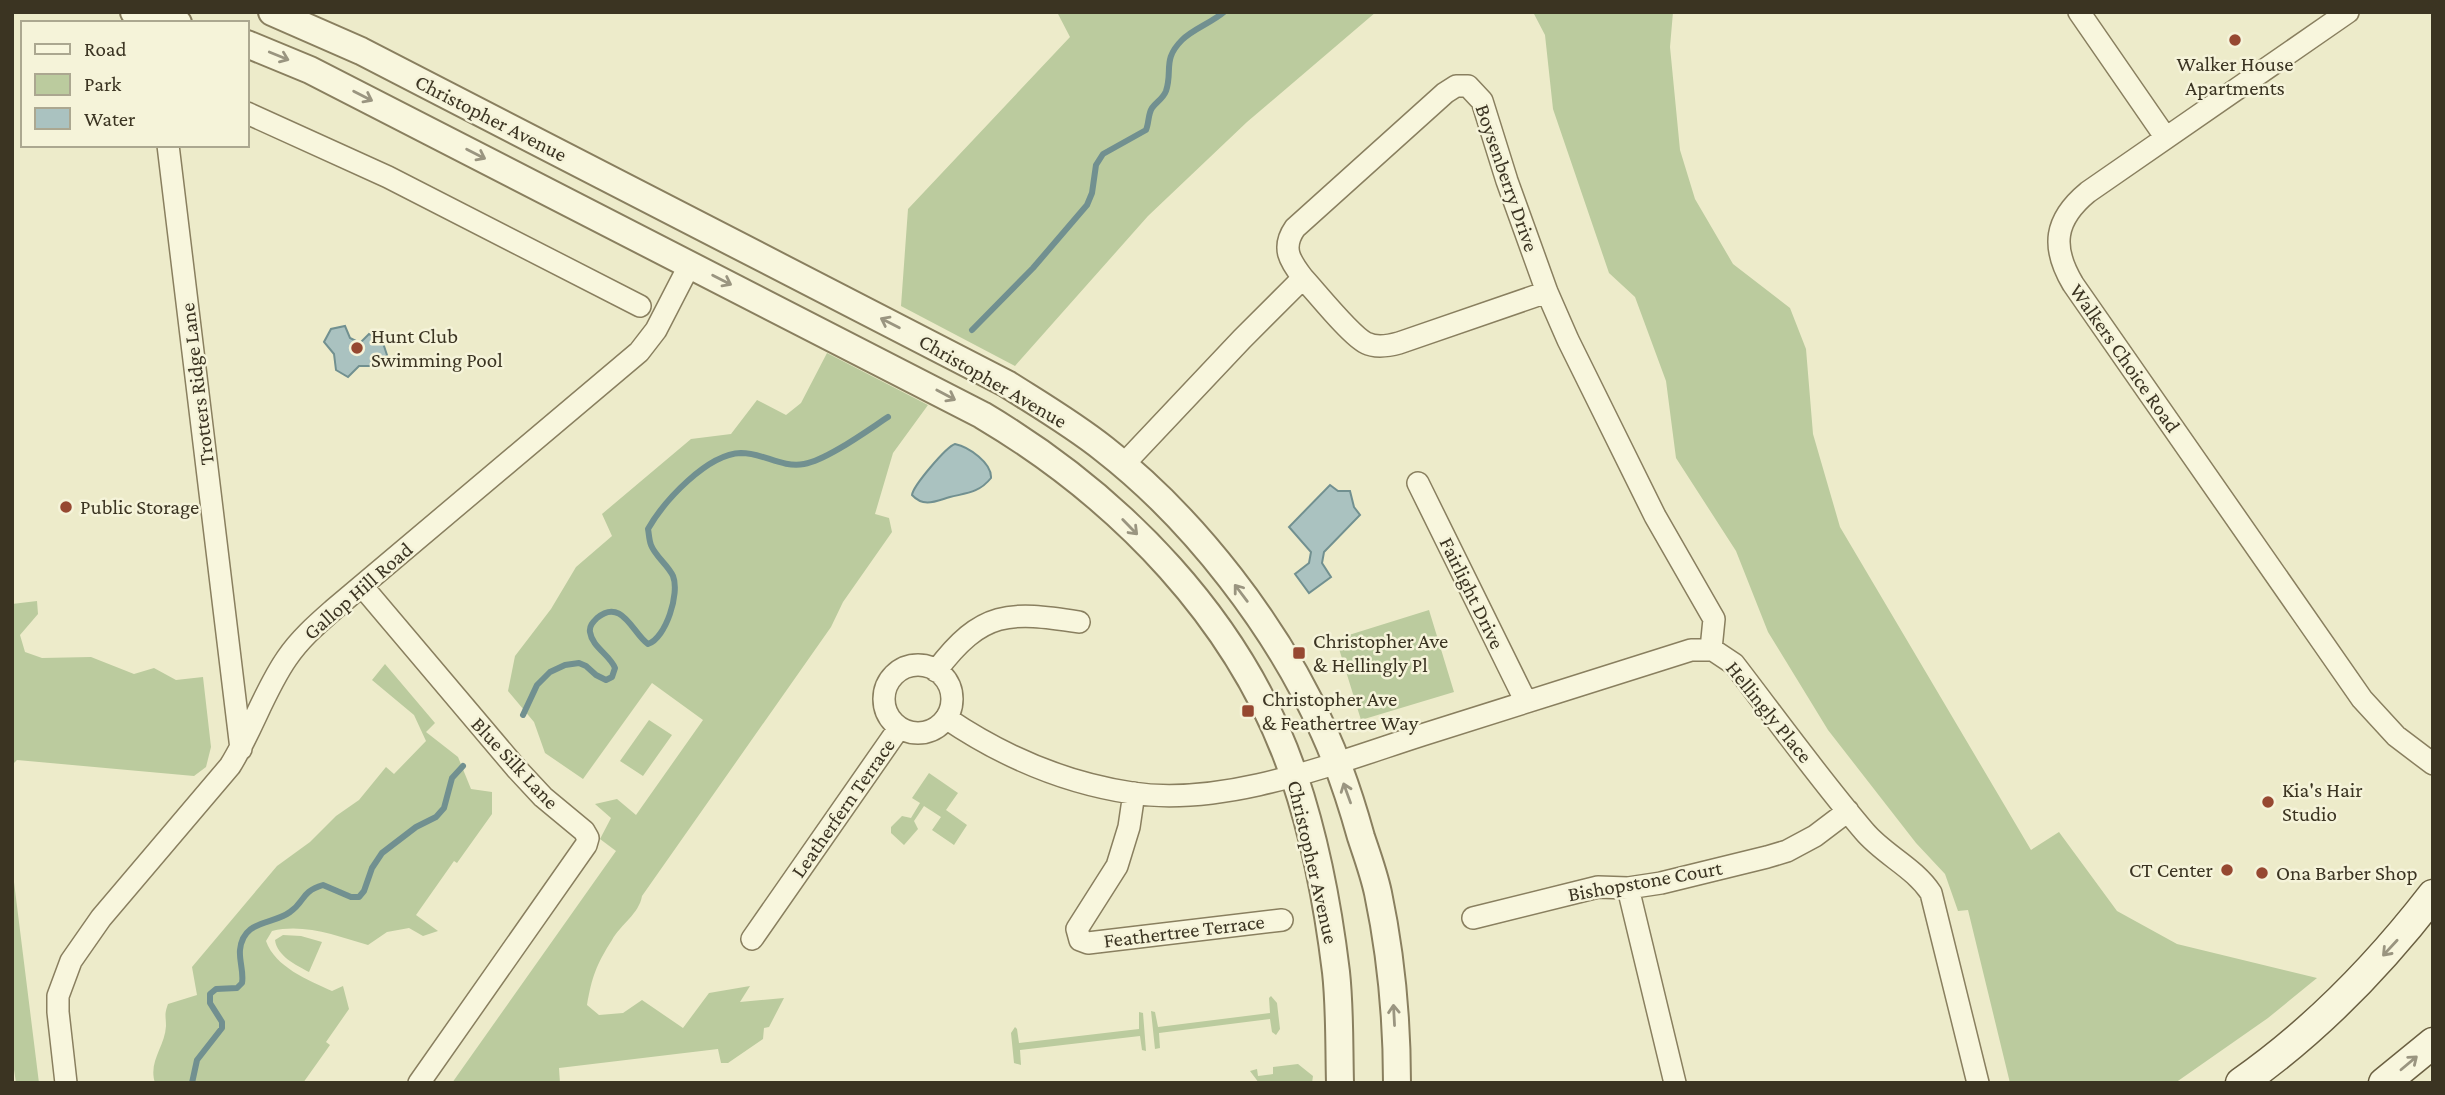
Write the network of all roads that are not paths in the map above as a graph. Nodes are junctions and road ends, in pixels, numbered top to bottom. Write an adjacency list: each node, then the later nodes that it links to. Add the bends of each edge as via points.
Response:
1 (135, 12): 5 (street)
2 (272, 12): 14 (street, Christopher Avenue, one-way to 2, via 1061,418 975,366 361,51)
3 (2079, 12): 8 (street)
4 (2348, 12): 8 (street, Walkers Choice Road)
5 (170, 21)
6 (248, 44): 10 (street, Christopher Avenue, one-way to 10, via 310,69)
7 (248, 113): 13 (street, via 388,177)
8 (2166, 138): 25 (street, Walkers Choice Road, via 2073,205 2058,241 2063,267 2362,699 2406,745)
9 (168, 147): 23 (street, Trotters Ridge Lane)
10 (690, 264): 16 (street, Gallop Hill Road, via 660,323 639,352); 26 (street, Christopher Avenue, one-way to 26, via 982,415 1076,478 1125,521 1226,638 1259,696)
11 (1303, 278): 12 (street, via 1359,338 1383,346); 12 (street, Boysenberry Drive, via 1287,252 1295,228 1445,93 1462,85 1482,100); 14 (street)
12 (1547, 292): 18 (street, Boysenberry Drive, via 1655,516 1711,611 1715,627)
13 (640, 306)
14 (1123, 465): 24 (street, Christopher Avenue, one-way to 14, via 1297,677 1251,606 1216,559)
15 (1418, 483): 20 (street, Fairlight Drive)
16 (362, 586): 23 (street, Gallop Hill Road, via 315,625 287,658); 36 (street, Blue Silk Lane, via 516,768 542,797 584,831 587,840)
17 (1079, 622): 19 (street, via 1027,615 992,621 962,640)
18 (1711, 649): 20 (street, Hellingly Place, via 1691,650); 28 (street, Hellingly Place, via 1734,664)
19 (936, 671): 21 (street, via 951,691); 22 (street, Leatherfern Terrace, via 913,666 900,670 888,683 884,704)
20 (1526, 702): 24 (street, Hellingly Place)
21 (946, 718): 22 (street, via 928,732); 27 (street, Hellingly Place, via 1000,751 1040,768)
22 (899, 728): 33 (street, Leatherfern Terrace)
23 (242, 748): 35 (street, Gallop Hill Road, via 101,918 71,961 58,996)
24 (1336, 763): 26 (street, Hellingly Place); 38 (street, Christopher Avenue, one-way to 24, via 1392,980 1377,891)
25 (2433, 764)
26 (1294, 776): 27 (street, Hellingly Place, via 1223,791); 37 (street, Christopher Avenue, via 1317,858 1332,940)
27 (1134, 793): 32 (street, Feathertree Terrace, via 1123,851 1109,882 1078,927 1080,940 1088,943)
28 (1848, 811): 29 (street, Bishopstone Court, via 1787,851); 40 (street, Hellingly Place, via 1877,846 1916,874 1931,893)
29 (1628, 888): 31 (street, Bishopstone Court, via 1598,887); 39 (street)
30 (2433, 895): 41 (main road, one-way to 41, via 2358,983)
31 (1473, 918)
32 (1282, 919)
33 (752, 939)
34 (2433, 1043): 42 (main road, one-way to 34)
35 (66, 1083)
36 (419, 1083)
37 (1339, 1083)
38 (1397, 1083)
39 (1675, 1083)
40 (1978, 1083)
41 (2241, 1083)
42 (2384, 1083)

